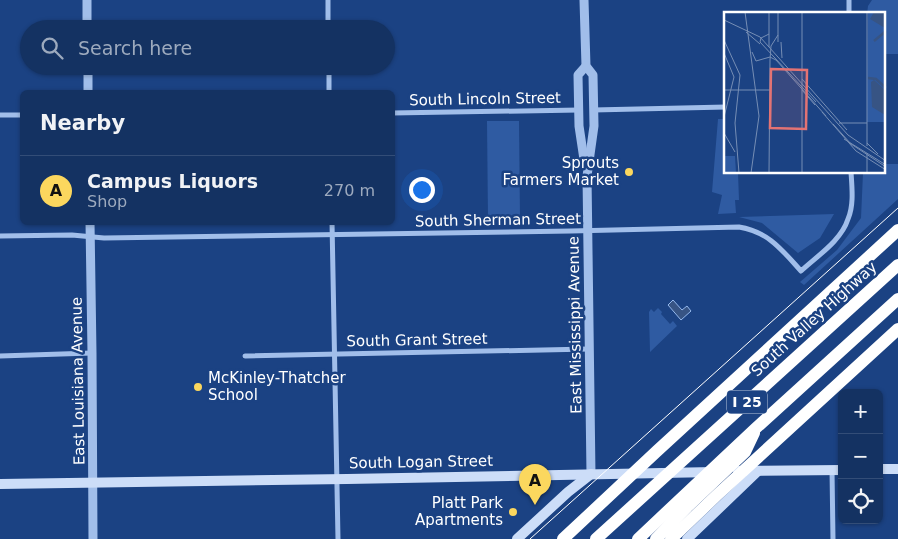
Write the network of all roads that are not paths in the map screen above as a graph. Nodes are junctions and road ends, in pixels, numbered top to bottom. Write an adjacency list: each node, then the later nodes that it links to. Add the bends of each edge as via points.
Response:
1 (86, 0): 4 (street)
2 (328, 0): 5 (street)
3 (584, 0): 6 (street, East Mississippi Avenue)
4 (87, 20)
5 (328, 20)
6 (586, 66): 9 (street); 14 (street, East Mississippi Avenue, via 593,75)
7 (88, 75): 10 (street)
8 (329, 75): 11 (street)
9 (578, 75): 13 (street, East Mississippi Avenue); 14 (street, via 585,105 587,109)
10 (88, 90)
11 (329, 90)
12 (724, 107): 14 (street)
13 (578, 110): 15 (street, South Lincoln Street); 19 (street, East Mississippi Avenue)
14 (594, 110): 19 (street, East Mississippi Avenue)
15 (395, 113)
16 (0, 115): 17 (street)
17 (20, 115)
18 (851, 174): 23 (street, South Sherman Street, via 852,196 844,228 801,271 770,239 747,229)
19 (587, 176): 23 (street, East Mississippi Avenue)
20 (90, 225): 27 (street, East Louisiana Avenue)
21 (332, 225): 25 (street)
22 (898, 230): 28 (highway)
23 (587, 231): 25 (street, South Sherman Street); 32 (street, East Mississippi Avenue)
24 (898, 234): 28 (highway)
25 (332, 235): 27 (street, South Sherman Street); 34 (street)
26 (0, 236): 27 (street, South Sherman Street)
27 (90, 236): 33 (street, East Louisiana Avenue)
28 (862, 263): 38 (highway)
29 (898, 265): 52 (highway, South Valley Highway / I 25)
30 (898, 299): 37 (highway, I 25)
31 (898, 329): 55 (highway)
32 (589, 349): 34 (street, South Grant Street); 43 (street, East Mississippi Avenue)
33 (92, 353): 35 (street); 45 (street, East Louisiana Avenue)
34 (334, 354): 36 (street, South Grant Street); 44 (street)
35 (0, 356)
36 (245, 356)
37 (756, 428): 53 (highway, I 25); 54 (highway, via 745,452)
38 (657, 451): 50 (highway); 51 (highway)
39 (883, 469): 40 (main road)
40 (898, 469)
41 (837, 470): 42 (main road, South Logan Street); 57 (street)
42 (755, 471): 43 (main road, South Logan Street); 56 (main road)
43 (594, 474): 44 (main road, South Logan Street); 49 (main road, via 568,492)
44 (336, 479): 45 (main road, South Logan Street); 48 (street)
45 (93, 482): 46 (main road, South Logan Street); 47 (street, East Louisiana Avenue)
46 (0, 484)
47 (93, 539)
48 (338, 539)
49 (517, 539)
50 (554, 539)
51 (563, 539)
52 (596, 539)
53 (638, 539)
54 (656, 539)
55 (671, 539)
56 (687, 539)
57 (833, 539)

